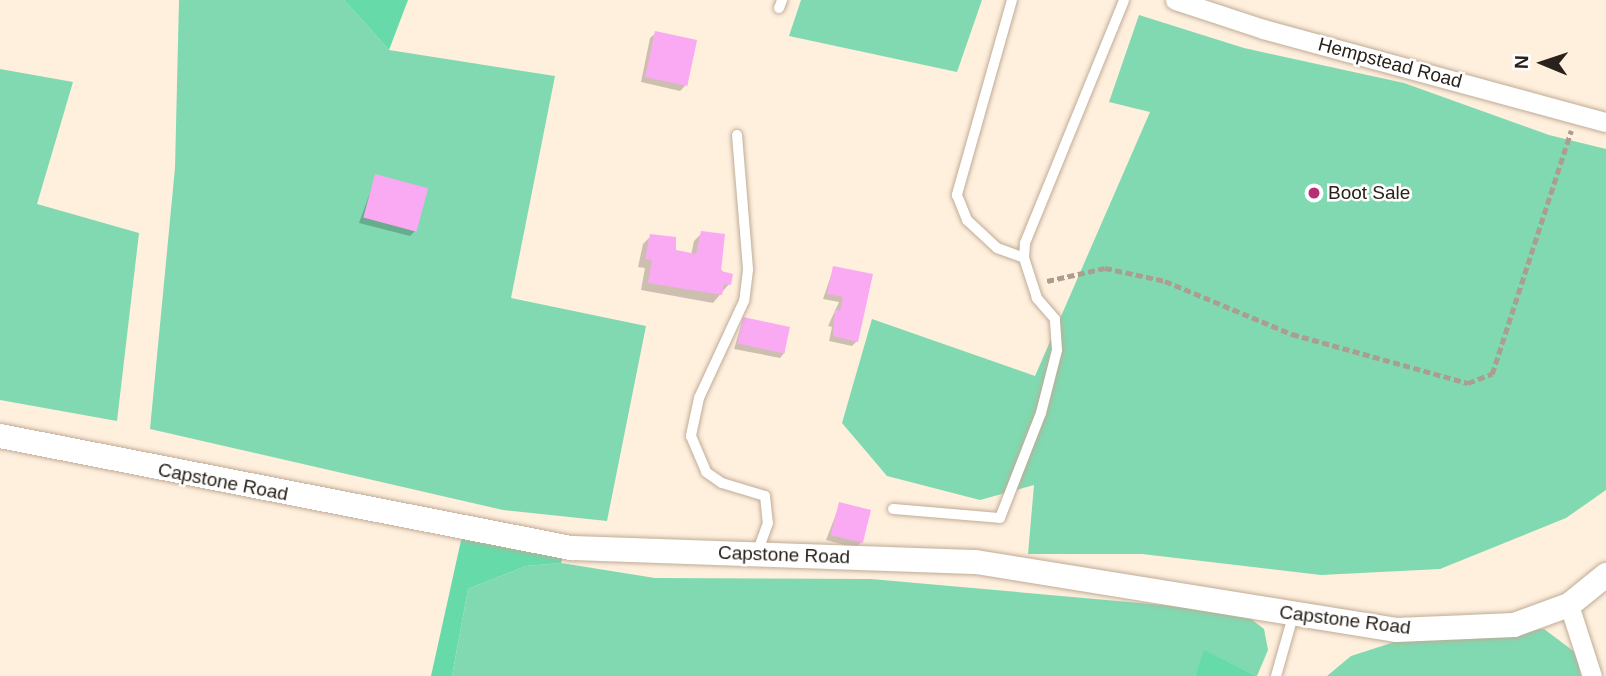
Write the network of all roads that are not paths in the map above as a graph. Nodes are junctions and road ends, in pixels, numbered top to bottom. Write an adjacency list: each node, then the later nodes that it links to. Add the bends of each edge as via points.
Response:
1 (1012, 0): 6 (lane, via 957,195 967,220 977,230 997,248)
2 (1124, 0): 6 (lane, via 1033,215)
3 (1175, 0): 4 (street, Hempstead Road, via 1263,29)
4 (1606, 122)
5 (737, 135): 9 (lane, via 748,270 744,301 699,398 691,436 706,472 722,483 765,496 770,506 768,523)
6 (1024, 258): 8 (lane, via 1037,298 1055,319 1056,350 1041,413 1000,517)
7 (0, 436): 9 (street, Capstone Road, via 571,548)
8 (893, 509)
9 (757, 554): 12 (street, Capstone Road, via 976,562 1170,590)
10 (1606, 575): 11 (street, Capstone Road)
11 (1569, 605): 12 (street, Capstone Road, via 1514,625 1454,631); 14 (street)
12 (1293, 616): 13 (lane)
13 (1276, 676)
14 (1592, 676)

